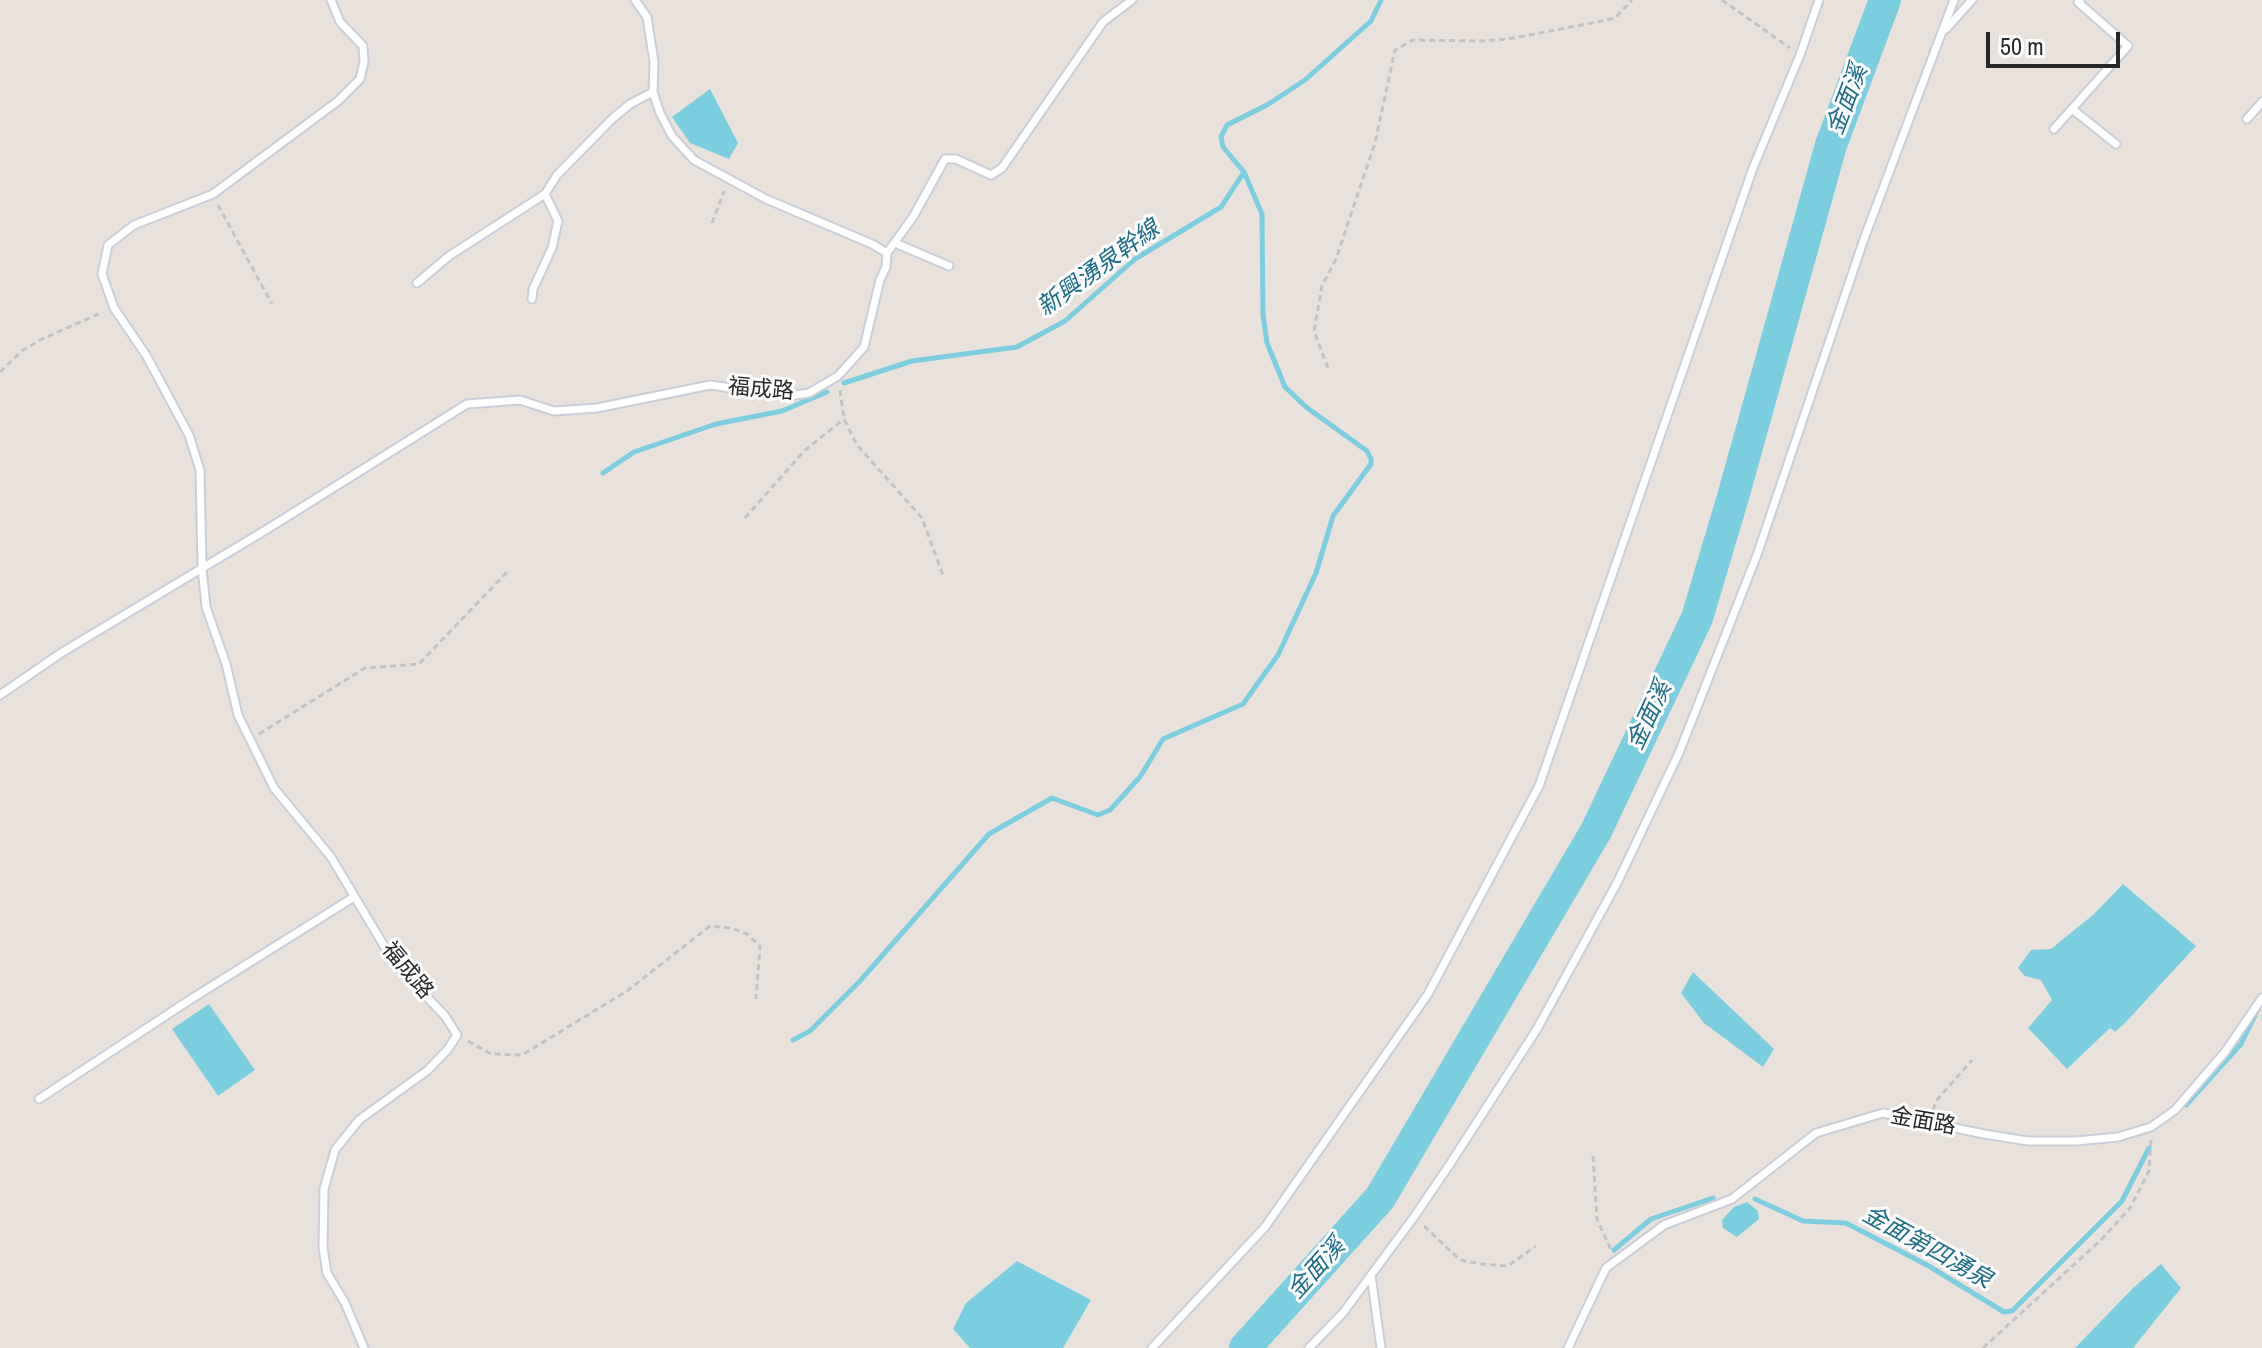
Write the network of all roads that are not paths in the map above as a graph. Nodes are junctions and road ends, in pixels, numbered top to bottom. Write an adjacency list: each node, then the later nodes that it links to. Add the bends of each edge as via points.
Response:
1 (331, 0): 21 (lane, 福成路, via 340,22 363,46 360,79 213,194 134,225 108,245 102,274 114,308 189,435 200,470)
2 (635, 0): 9 (lane, via 647,17)
3 (1132, 0): 16 (lane, via 1103,22 1002,168 991,175 945,159)
4 (1819, 0): 28 (lane, via 1753,168 1539,786 1428,994 1265,1227)
5 (1954, 0): 8 (lane)
6 (1972, 0): 8 (lane)
7 (2080, 0): 11 (lane, via 2128,46)
8 (1942, 34): 26 (lane, via 1864,239 1757,555 1679,753 1617,883 1537,1029)
9 (653, 92): 15 (lane, via 612,119); 17 (lane, via 672,136 694,160)
10 (2262, 102): 12 (lane)
11 (2072, 109): 13 (lane); 14 (lane)
12 (2247, 119)
13 (2054, 129)
14 (2116, 144)
15 (545, 194): 19 (lane); 20 (lane, via 558,221)
16 (895, 243): 17 (lane); 18 (lane)
17 (887, 253): 21 (lane, 福成路, via 864,347 838,376 809,393 789,396 710,385 597,408 554,411 520,400 467,404)
18 (949, 266)
19 (417, 283)
20 (532, 299)
21 (202, 568): 22 (lane, 福成路); 23 (lane, 福成路, via 206,607 238,715 274,788 331,857)
22 (0, 695)
23 (354, 897): 25 (lane); 27 (lane, 福成路, via 393,961 457,1035 428,1070 359,1120 331,1163 324,1189 327,1273)
24 (2262, 998): 31 (lane, 金面路, via 2175,1110 2151,1127 2118,1137 2028,1141 1883,1113 1816,1133 1732,1199 1664,1225 1606,1268)
25 (39, 1099)
26 (1371, 1275): 29 (lane); 30 (lane)
27 (364, 1348)
28 (1152, 1348)
29 (1309, 1348)
30 (1381, 1348)
31 (1568, 1348)

